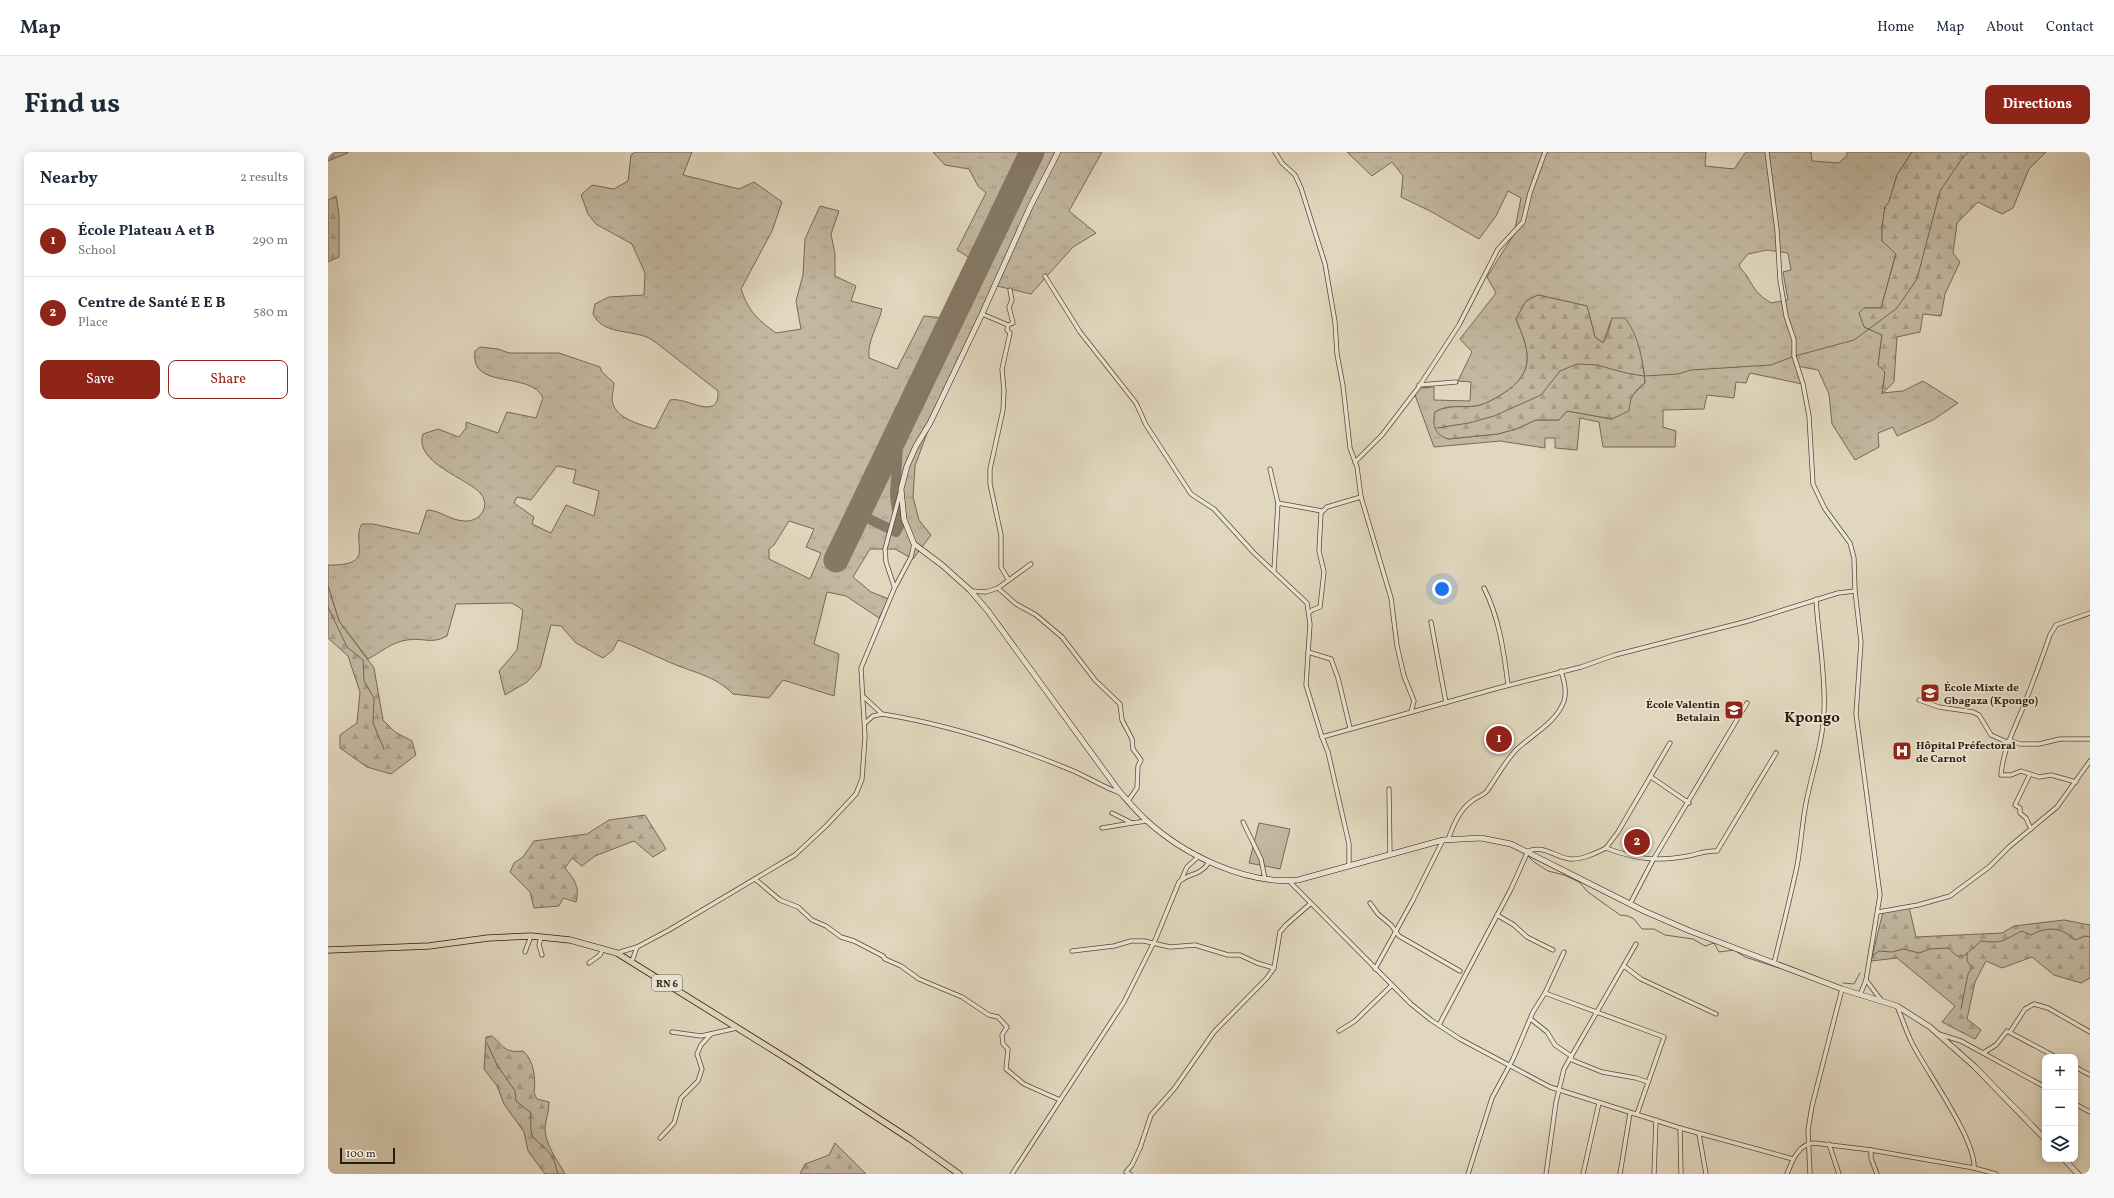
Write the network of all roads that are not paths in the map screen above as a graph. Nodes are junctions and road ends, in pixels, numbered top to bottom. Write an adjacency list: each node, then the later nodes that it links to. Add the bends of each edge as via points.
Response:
1 (1058, 152): 7 (main road)
2 (1275, 152): 11 (street, via 1282,163 1295,174 1325,264 1335,322 1350,448)
3 (1545, 152): 10 (street, via 1530,193 1523,222 1498,249 1459,325)
4 (1767, 152): 25 (street, via 1777,230 1780,280 1786,316 1794,340 1794,356 1809,416 1813,484 1825,509 1850,543 1854,558)
5 (1045, 276): 19 (street, via 1080,332 1136,402 1146,425 1191,494 1214,509 1254,553)
6 (1010, 290): 8 (street, via 1012,300 1009,307 1013,323)
7 (982, 314): 8 (street); 13 (main road, via 930,423 916,446)
8 (1008, 325): 20 (street, via 1007,330 1010,333 1002,369 1003,410 990,469 990,484 1001,535 1001,567)
9 (1456, 382): 10 (street)
10 (1419, 386): 11 (street, via 1382,435)
11 (1355, 462): 14 (street)
12 (1270, 469): 15 (street)
13 (901, 489): 17 (main road, via 904,519); 23 (street, via 884,549 886,562 895,583)
14 (1361, 497): 16 (street, via 1327,506); 37 (street, via 1391,598 1397,646 1404,676 1414,701)
15 (1278, 503): 16 (street); 19 (street)
16 (1322, 511): 27 (street, via 1319,551 1324,572 1323,586 1320,608)
17 (914, 544): 23 (street, via 911,557); 24 (main road, via 942,564)
18 (1031, 564): 20 (street)
19 (1274, 570): 27 (street, via 1287,587 1304,599)
20 (1008, 579): 21 (street)
21 (998, 588): 24 (street, via 986,592); 52 (street, via 1062,637 1094,680 1120,704 1123,723 1132,739 1133,749 1141,760 1138,766 1137,788)
22 (1484, 588): 32 (street, via 1496,618)
23 (894, 589): 33 (street, via 864,658 861,675)
24 (971, 591): 51 (main road)
25 (1855, 591): 26 (street); 75 (street, via 1861,642 1856,714 1880,885)
26 (1816, 599): 31 (street, via 1748,621); 93 (street, via 1823,671 1822,732 1806,803 1797,864)
27 (1309, 613): 30 (street)
28 (2090, 613): 43 (street, via 2056,625)
29 (1431, 622): 35 (street)
30 (1308, 652): 40 (street, via 1331,659); 41 (street, via 1306,685)
31 (1561, 671): 32 (street); 60 (street, via 1565,694 1560,709 1544,727 1514,752 1486,793 1473,800 1463,810)
32 (1508, 685): 35 (street)
33 (863, 696): 38 (street); 39 (street)
34 (1919, 700): 43 (street, via 1973,712 1979,715 1991,735)
35 (1446, 703): 37 (street)
36 (1748, 703): 53 (street)
37 (1411, 712): 40 (street)
38 (882, 714): 39 (street, via 873,716); 51 (street, via 936,725 1011,748 1070,770)
39 (865, 723): 69 (street, via 862,779 856,794 795,854)
40 (1350, 728): 41 (street)
41 (1322, 738): 67 (street, via 1328,752 1349,844)
42 (2090, 740): 43 (street, via 2060,739 2039,744)
43 (2008, 741): 47 (street, via 2001,775 2021,772)
44 (1670, 743): 48 (street)
45 (1776, 753): 65 (street, via 1717,851 1701,851 1689,856)
46 (2090, 761): 49 (street)
47 (2030, 774): 49 (street, via 2039,777 2051,775); 59 (street, via 2014,805 2020,808 2020,813 2026,818)
48 (1651, 777): 53 (street); 61 (street)
49 (2076, 782): 59 (street, via 2057,808)
50 (1389, 789): 63 (street)
51 (1121, 794): 52 (main road)
52 (1128, 801): 55 (main road)
53 (1689, 803): 65 (street)
54 (1112, 813): 56 (street)
55 (1147, 821): 56 (street); 64 (main road)
56 (1132, 822): 58 (street)
57 (1243, 822): 70 (street, via 1261,859)
58 (1102, 828)
59 (2031, 829): 75 (street, via 1989,867 1950,896)
60 (1445, 840): 62 (main road, via 1497,840); 63 (main road); 77 (street)
61 (1606, 848): 62 (street, via 1595,854 1570,858 1542,849); 65 (street, via 1630,857)
62 (1527, 853): 74 (main road); 76 (street)
63 (1390, 855): 67 (main road)
64 (1199, 856): 66 (main road); 68 (street, via 1187,867)
65 (1654, 860): 74 (street)
66 (1209, 862): 68 (street, via 1201,871); 70 (main road, via 1239,874)
67 (1349, 866): 71 (main road)
68 (1182, 878): 80 (street)
69 (755, 879): 82 (street); 125 (street, via 775,896 841,937 860,944 919,978 962,997 1001,1019 1007,1027 1002,1038 1008,1049 1006,1069 1024,1084)
70 (1265, 879): 71 (main road)
71 (1289, 881): 73 (street)
72 (1370, 903): 77 (street)
73 (1310, 904): 95 (street, via 1280,932); 96 (street)
74 (1630, 904): 93 (main road)
75 (1878, 912): 98 (street, via 1868,957)
76 (1497, 915): 85 (street, via 1514,925 1526,937); 108 (street)
77 (1394, 931): 96 (street); 97 (street)
78 (531, 936): 79 (main road, RN 6); 84 (main road, RN 6, via 488,938 429,946); 87 (street)
79 (541, 937): 83 (main road, RN 6, via 570,940); 90 (street, via 539,945)
80 (1153, 942): 86 (street, via 1131,941 1114,946); 95 (street, via 1170,947 1195,946 1240,956); 125 (street, via 1124,1002)
81 (1636, 944): 94 (street)
82 (637, 947): 89 (street); 91 (street)
83 (602, 948): 89 (main road, RN 6); 92 (street, via 600,955)
84 (328, 950)
85 (1553, 950)
86 (1072, 951)
87 (524, 952)
88 (1564, 952): 101 (street)
89 (617, 953): 91 (main road, RN 6)
90 (542, 955)
91 (632, 961): 109 (main road, RN 6)
92 (589, 963)
93 (1774, 963): 100 (main road)
94 (1624, 966): 105 (street); 106 (street, via 1641,978)
95 (1274, 968): 144 (street, via 1246,1002 1214,1032 1151,1115 1140,1148 1126,1172)
96 (1375, 969): 99 (street)
97 (1460, 971)
98 (1866, 980): 102 (street); 103 (street)
99 (1392, 985): 108 (street, via 1411,1004); 110 (street, via 1355,1021)
100 (1842, 989): 102 (main road); 136 (street, via 1812,1106)
101 (1545, 993): 105 (street); 107 (street)
102 (1860, 995): 103 (main road)
103 (1881, 1000): 104 (main road)
104 (1897, 1006): 114 (main road); 141 (street, via 1913,1043 1972,1150)
105 (1597, 1013): 118 (street); 122 (street, via 1664,1038)
106 (1716, 1014)
107 (1532, 1020): 118 (street, via 1547,1032 1555,1045); 119 (street)
108 (1439, 1025): 119 (street)
109 (738, 1028): 115 (street); 142 (main road, RN 6, via 835,1089)
110 (1340, 1031)
111 (672, 1032): 115 (street, via 701,1036)
112 (2010, 1032): 113 (street, via 2025,1009 2034,1004 2048,1008); 116 (street, via 2006,1032 1996,1045); 117 (street)
113 (2090, 1032)
114 (1937, 1033): 116 (street, via 1961,1041); 134 (main road, via 1974,1066)
115 (711, 1034): 135 (street, via 697,1054 702,1069 698,1081 681,1098 674,1123)
116 (1983, 1053): 123 (street)
117 (2050, 1054)
118 (1571, 1056): 122 (street, via 1572,1060 1602,1072); 124 (street)
119 (1508, 1065): 124 (street); 145 (street, via 1486,1114)
120 (2078, 1069): 121 (street)
121 (2090, 1075)
122 (1648, 1082): 130 (street)
123 (2042, 1086)
124 (1558, 1090): 126 (street); 146 (street)
125 (1060, 1100): 143 (street)
126 (1599, 1103): 129 (street); 147 (street)
127 (2078, 1106): 128 (street)
128 (2090, 1112)
129 (1630, 1113): 130 (street); 148 (street)
130 (1637, 1114): 131 (street)
131 (1656, 1120): 132 (street); 149 (street)
132 (1680, 1128): 133 (street); 150 (street)
133 (1699, 1134): 139 (street); 151 (street)
134 (2042, 1136)
135 (660, 1138)
136 (1808, 1143): 137 (street); 139 (street); 153 (street)
137 (1829, 1144): 138 (street); 154 (street)
138 (1871, 1150): 141 (street); 155 (street)
139 (1793, 1159): 152 (street)
140 (2067, 1162): 157 (main road)
141 (1974, 1168): 156 (street)
142 (960, 1174)
143 (1012, 1174)
144 (1130, 1174)
145 (1468, 1174)
146 (1546, 1174)
147 (1583, 1174)
148 (1620, 1174)
149 (1654, 1174)
150 (1681, 1174)
151 (1706, 1174)
152 (1787, 1174)
153 (1810, 1174)
154 (1839, 1174)
155 (1877, 1174)
156 (1996, 1174)
157 (2078, 1174)

